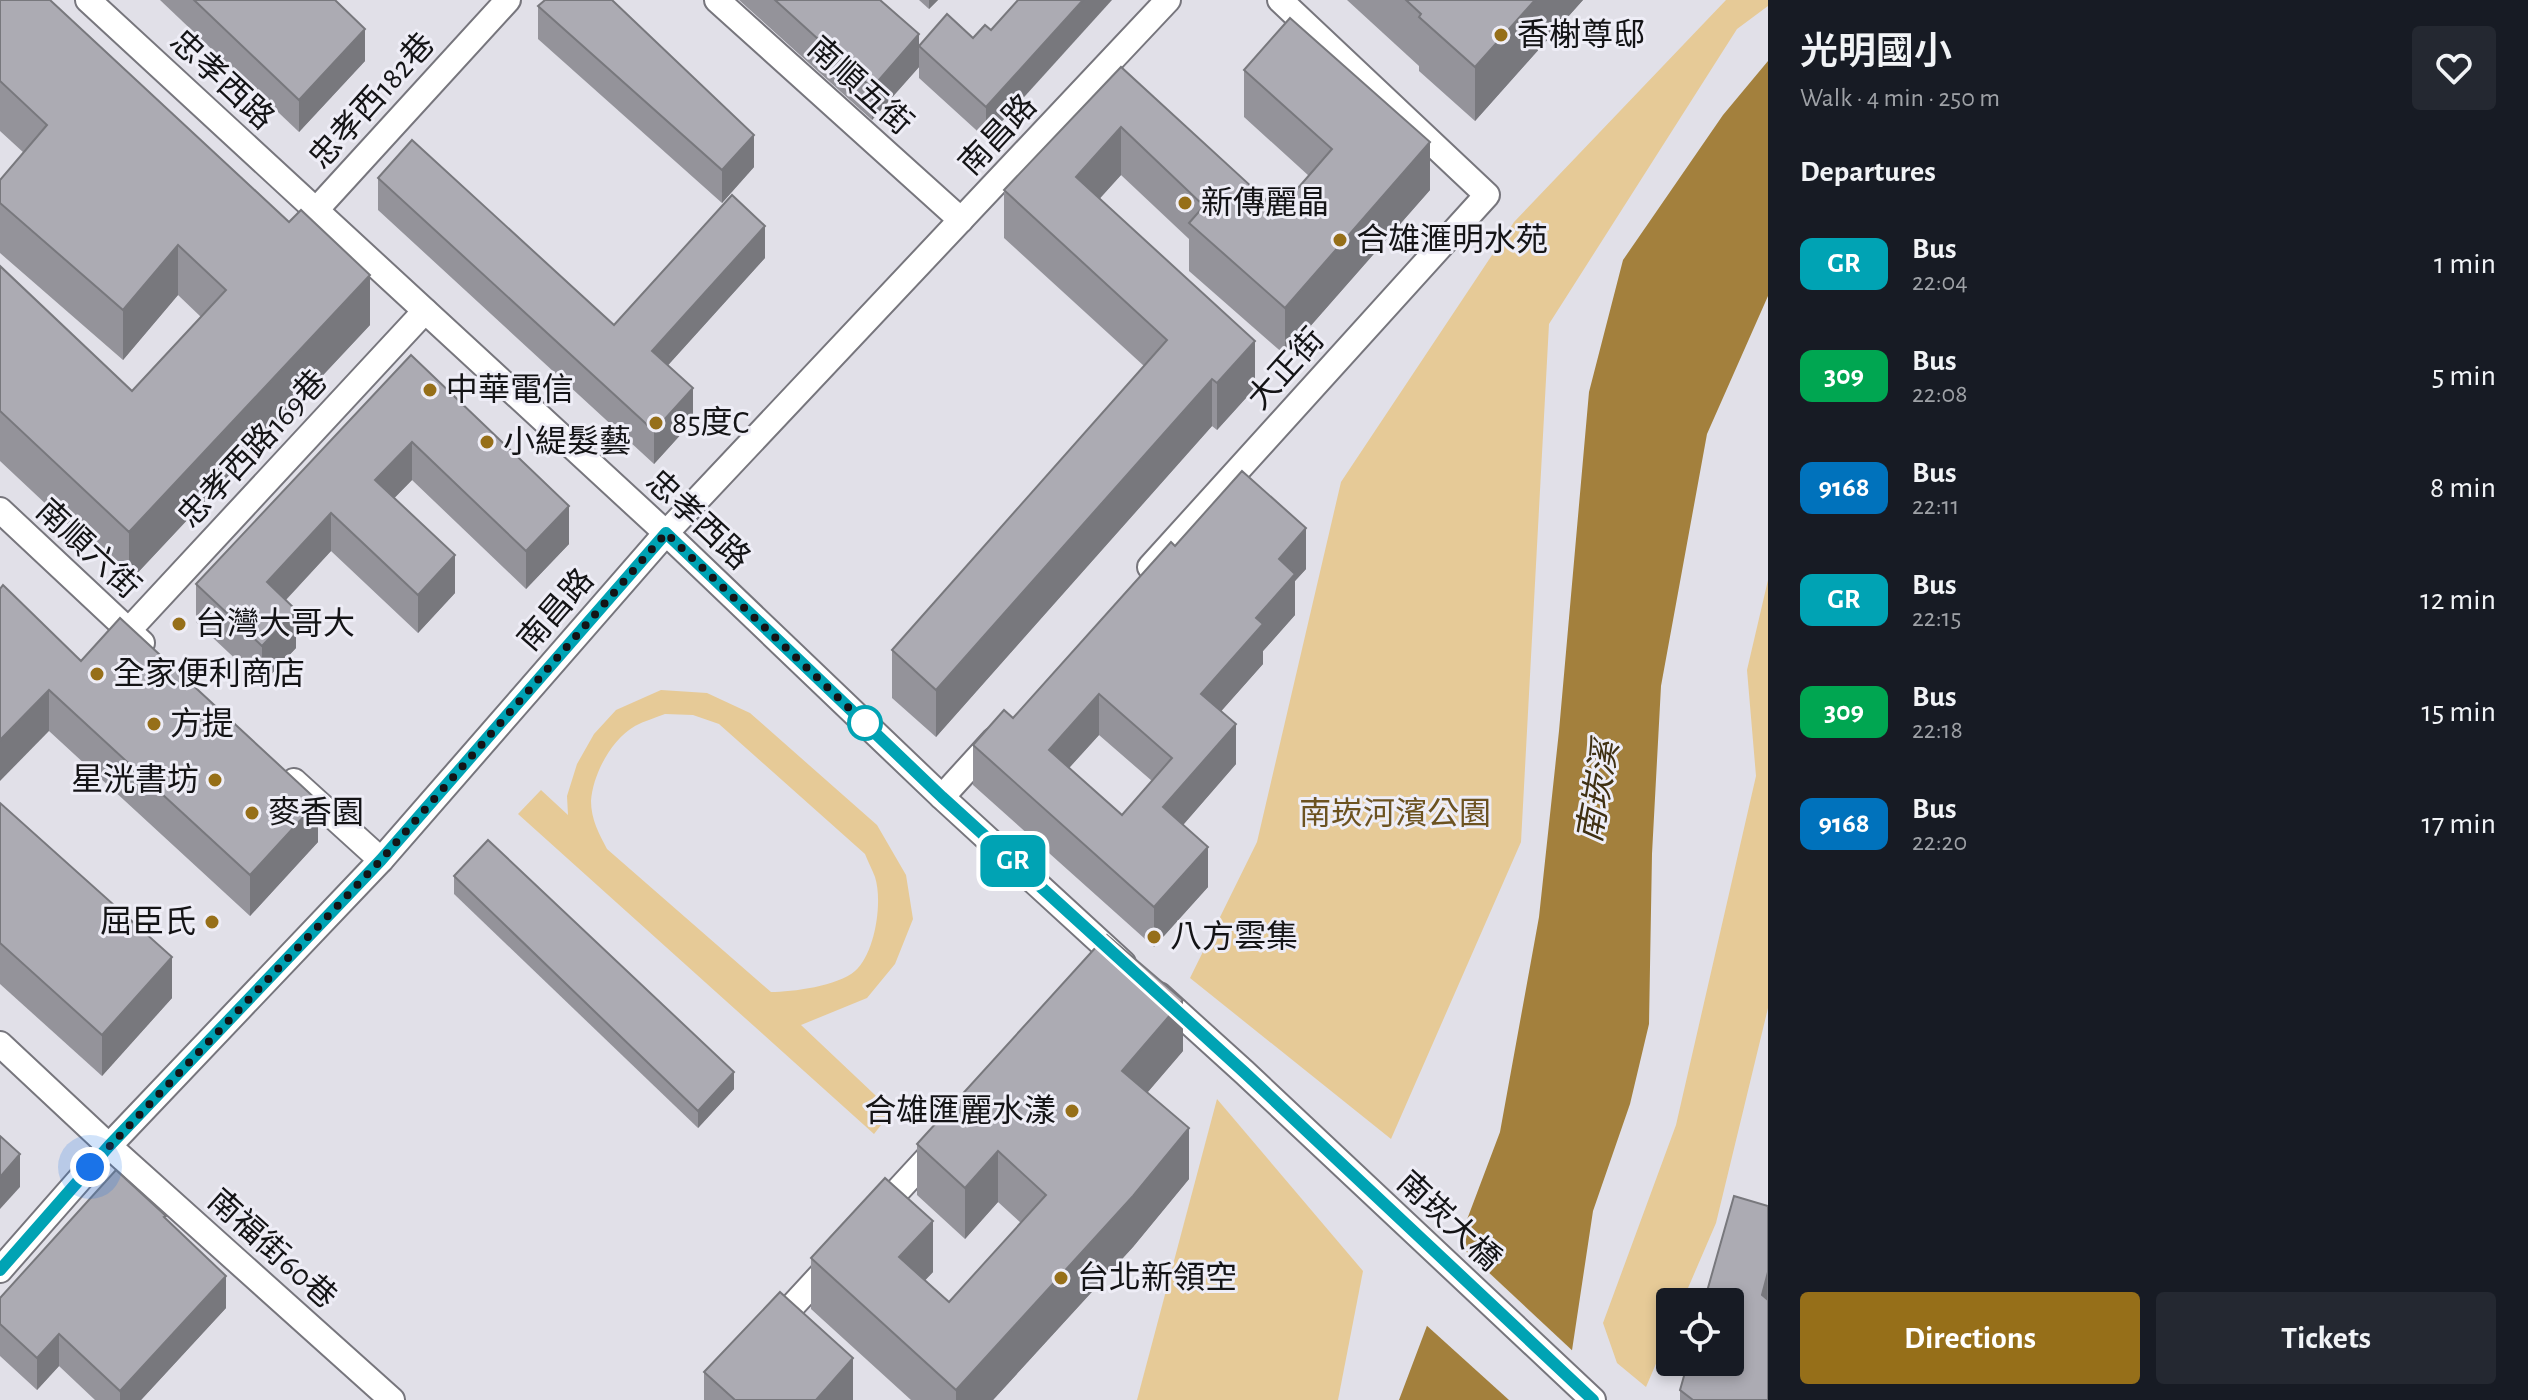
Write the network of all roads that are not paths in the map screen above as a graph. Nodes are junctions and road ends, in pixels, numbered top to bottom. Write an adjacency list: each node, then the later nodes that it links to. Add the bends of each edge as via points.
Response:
1 (88, 0): 6 (street, 忠孝西路)
2 (508, 0): 6 (street, 忠孝西182巷)
3 (717, 0): 7 (street, 南順五街)
4 (1168, 0): 7 (street, 南昌路)
5 (1280, 0): 11 (street, 大正街, via 1487,195)
6 (316, 210): 8 (street, 忠孝西路)
7 (961, 220): 10 (street, 南昌路)
8 (425, 311): 10 (street, 忠孝西路); 12 (street, 忠孝西路169巷)
9 (0, 510): 12 (street, 南順六街)
10 (666, 533): 16 (street, 忠孝西路); 17 (street, 南昌路)
11 (1134, 585)
12 (128, 631): 13 (street, 南順六街)
13 (163, 662)
14 (1006, 726): 16 (street)
15 (277, 766): 17 (street)
16 (942, 797): 19 (street, 忠孝西路, via 1109,961)
17 (381, 860): 21 (street, 南昌路)
18 (0, 1044): 21 (street, 南福街60巷)
19 (1262, 1089): 27 (street, 南崁大橋)
20 (954, 1131): 22 (street)
21 (109, 1146): 24 (street, 南昌路); 26 (street, 南福街60巷)
22 (868, 1224)
23 (846, 1248): 25 (street)
24 (0, 1270)
25 (760, 1341)
26 (392, 1400)
27 (1593, 1400)

